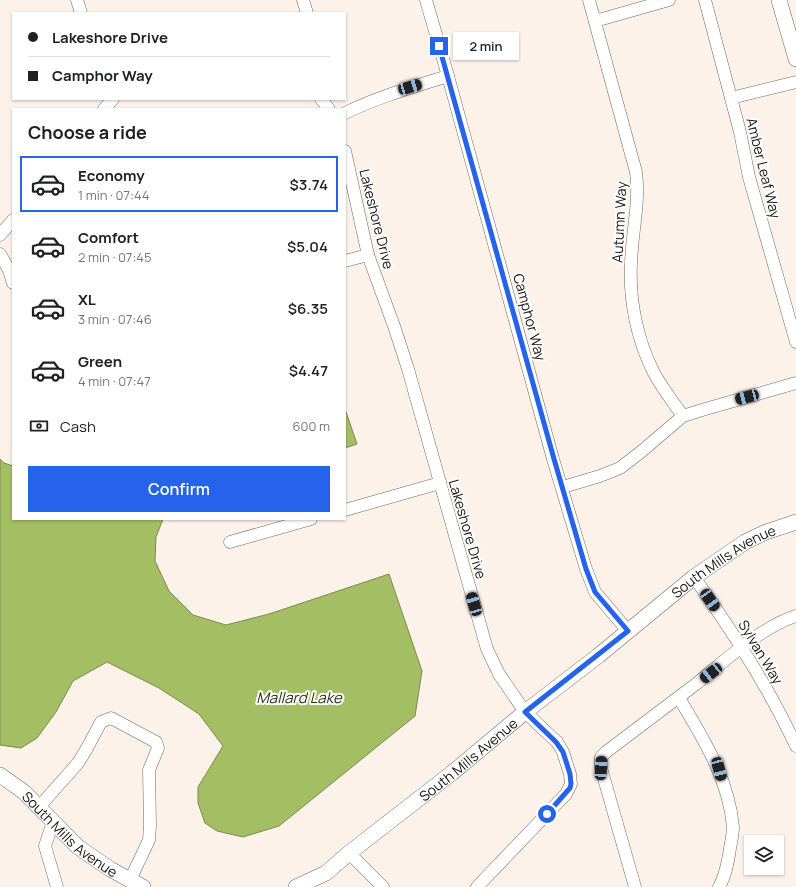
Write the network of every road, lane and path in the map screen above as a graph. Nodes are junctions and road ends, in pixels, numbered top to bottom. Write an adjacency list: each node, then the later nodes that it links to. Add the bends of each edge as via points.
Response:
1 (77, 0): 8 (street)
2 (303, 0): 9 (street)
3 (426, 0): 12 (street, Camphor Way)
4 (589, 0): 10 (street, Autumn Way)
5 (669, 0): 10 (street)
6 (705, 0): 14 (street, Amber Leaf Way)
7 (779, 0): 11 (street)
8 (81, 12)
9 (307, 12)
10 (594, 21): 29 (street, Autumn Way, via 636,172 638,188 631,263 635,317 641,342 653,372)
11 (796, 59)
12 (448, 76): 19 (street, via 397,91); 31 (street, Camphor Way)
13 (796, 82): 14 (street)
14 (731, 98): 27 (street, Amber Leaf Way, via 748,177)
15 (113, 100): 17 (street)
16 (322, 100): 18 (street)
17 (105, 108)
18 (328, 108)
19 (346, 112)
20 (346, 155): 24 (street, Lakeshore Drive)
21 (12, 221): 22 (street)
22 (0, 235)
23 (0, 254): 26 (street)
24 (368, 255): 25 (street); 30 (street, Lakeshore Drive, via 396,333)
25 (346, 261)
26 (12, 280)
27 (796, 342)
28 (796, 383): 29 (street)
29 (683, 416): 31 (street, via 620,468)
30 (440, 483): 32 (street); 41 (street, Lakeshore Drive, via 487,649 498,674)
31 (563, 487): 38 (street, Camphor Way, via 595,592)
32 (346, 510)
33 (307, 520): 35 (street)
34 (796, 522): 36 (street, South Mills Avenue, via 745,542)
35 (230, 542)
36 (694, 577): 38 (street, South Mills Avenue); 39 (street, Sylvan Way)
37 (796, 616): 39 (street, via 774,625)
38 (628, 631): 41 (street, South Mills Avenue)
39 (742, 648): 40 (street); 42 (street, Sylvan Way, via 781,714)
40 (679, 698): 52 (street, via 601,757 601,768); 53 (street, via 719,769 733,828 725,872)
41 (525, 712): 46 (street, South Mills Avenue); 51 (street, Lakeshore Drive, via 563,752 570,774 570,788)
42 (796, 746)
43 (0, 776): 44 (street, South Mills Avenue, via 24,792)
44 (39, 807): 45 (street, South Mills Avenue); 47 (street, via 78,763 101,722 111,718 156,742 158,748 149,770 148,780 149,840)
45 (53, 822): 47 (street, South Mills Avenue, via 78,847); 49 (street, via 45,846)
46 (349, 853): 48 (street); 50 (street, South Mills Avenue, via 326,873)
47 (137, 884)
48 (378, 886)
49 (57, 887)
50 (296, 887)
51 (477, 887)
52 (635, 887)
53 (719, 887)

